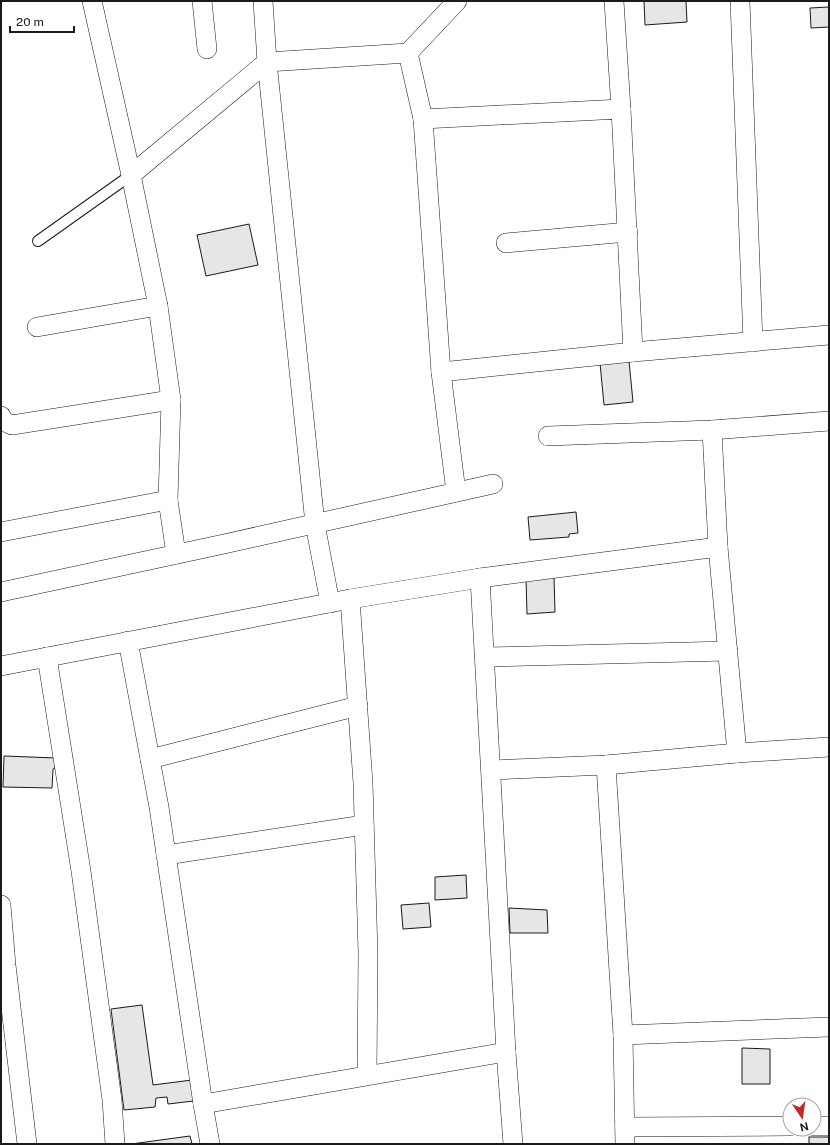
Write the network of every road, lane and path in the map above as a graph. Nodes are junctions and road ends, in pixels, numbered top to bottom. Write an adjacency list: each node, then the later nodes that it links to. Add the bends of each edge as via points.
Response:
1 (92, 1): 12 (street)
2 (202, 1): 7 (street)
3 (263, 1): 9 (street)
4 (457, 1): 8 (street)
5 (614, 1): 10 (street)
6 (740, 1): 19 (street)
7 (207, 49)
8 (408, 53): 9 (street); 11 (street)
9 (267, 62): 12 (street); 30 (street)
10 (621, 108): 11 (street); 13 (street)
11 (423, 119): 21 (street)
12 (131, 175): 14 (lane); 16 (street)
13 (628, 232): 15 (street); 20 (street)
14 (38, 242)
15 (506, 243)
16 (158, 306): 17 (street); 22 (street)
17 (37, 327)
18 (829, 335): 19 (street)
19 (754, 342): 20 (street)
20 (633, 352): 21 (street)
21 (440, 372): 28 (street)
22 (171, 400): 23 (street, via 12,425 3,421); 29 (street)
23 (1, 416)
24 (829, 421): 25 (street)
25 (712, 430): 26 (street); 32 (street)
26 (548, 436)
27 (493, 484): 28 (street)
28 (456, 492): 30 (street)
29 (168, 500): 31 (street); 33 (street)
30 (315, 524): 33 (street); 37 (street)
31 (1, 532)
32 (718, 546): 34 (street); 39 (street)
33 (176, 554): 35 (street)
34 (480, 578): 36 (street); 41 (street)
35 (1, 592)
36 (350, 599): 37 (street); 43 (street)
37 (330, 603): 38 (street)
38 (128, 641): 40 (street); 46 (street)
39 (728, 651): 41 (street); 45 (street)
40 (47, 657): 42 (street); 60 (street, via 81,871 112,1100)
41 (485, 657): 48 (street)
42 (1, 666)
43 (358, 706): 46 (street); 49 (street)
44 (829, 747): 45 (street)
45 (737, 753): 47 (street)
46 (150, 759): 50 (street)
47 (606, 765): 48 (street); 53 (street)
48 (492, 770): 54 (street)
49 (364, 825): 50 (street); 55 (street, via 368,953)
50 (166, 855): 56 (street)
51 (1, 905): 59 (street)
52 (829, 1027): 53 (street)
53 (623, 1034): 58 (street)
54 (506, 1052): 55 (street); 62 (street)
55 (367, 1076): 56 (street)
56 (203, 1104): 61 (street)
57 (782, 1126): 58 (street)
58 (625, 1135)
59 (27, 1144)
60 (115, 1144)
61 (210, 1144)
62 (513, 1144)

